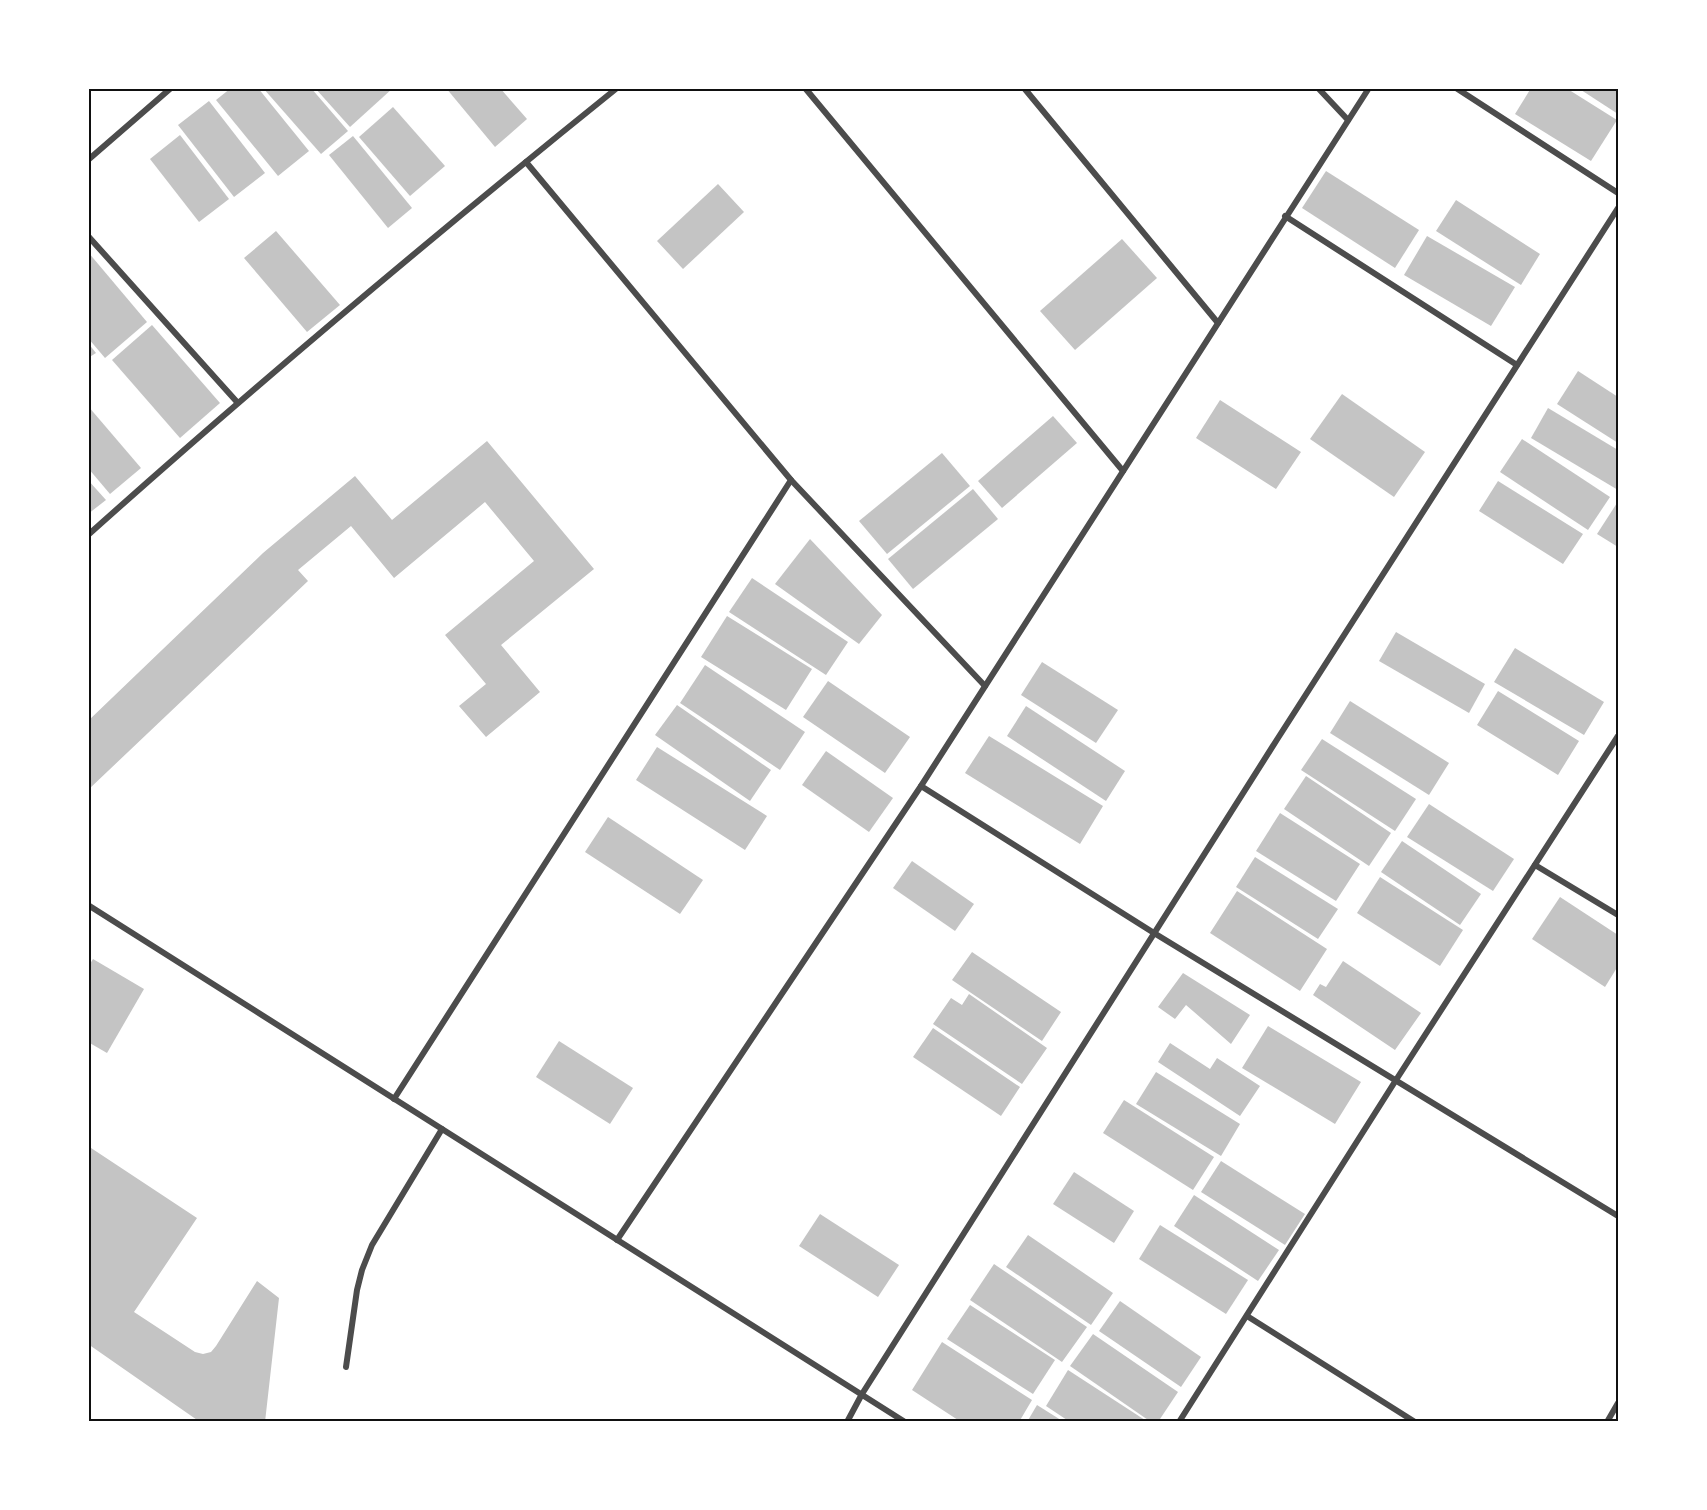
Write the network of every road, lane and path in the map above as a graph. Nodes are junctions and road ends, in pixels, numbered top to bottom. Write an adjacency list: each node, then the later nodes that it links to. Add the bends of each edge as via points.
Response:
1 (171, 88): 9 (street)
2 (617, 88): 10 (street)
3 (805, 88): 18 (street)
4 (1024, 88): 15 (street)
5 (1318, 88): 8 (street)
6 (1369, 88): 8 (street)
7 (1456, 88): 11 (street)
8 (1348, 120): 13 (street)
9 (88, 160)
10 (526, 162): 17 (street); 19 (street)
11 (1618, 193)
12 (1618, 208): 16 (street)
13 (1285, 216): 15 (street); 16 (street)
14 (88, 236): 17 (street)
15 (1218, 323): 18 (street)
16 (1517, 365): 27 (street)
17 (237, 402): 20 (street)
18 (1123, 471): 21 (street)
19 (791, 480): 21 (street); 29 (street)
20 (88, 535)
21 (985, 686): 23 (street)
22 (1618, 736): 24 (street)
23 (921, 786): 27 (street); 32 (street)
24 (1535, 865): 26 (street); 28 (street)
25 (88, 905): 29 (street)
26 (1618, 915)
27 (1154, 933): 28 (street); 35 (street)
28 (1396, 1080): 31 (street); 33 (street)
29 (394, 1099): 30 (street)
30 (442, 1129): 32 (street); 34 (street, via 372,1245 357,1290)
31 (1618, 1216)
32 (617, 1239): 35 (street)
33 (1247, 1316): 39 (street); 40 (street)
34 (346, 1367)
35 (862, 1394): 37 (street); 38 (street)
36 (1618, 1403): 41 (street)
37 (848, 1422)
38 (905, 1422)
39 (1179, 1422)
40 (1415, 1422)
41 (1607, 1422)

